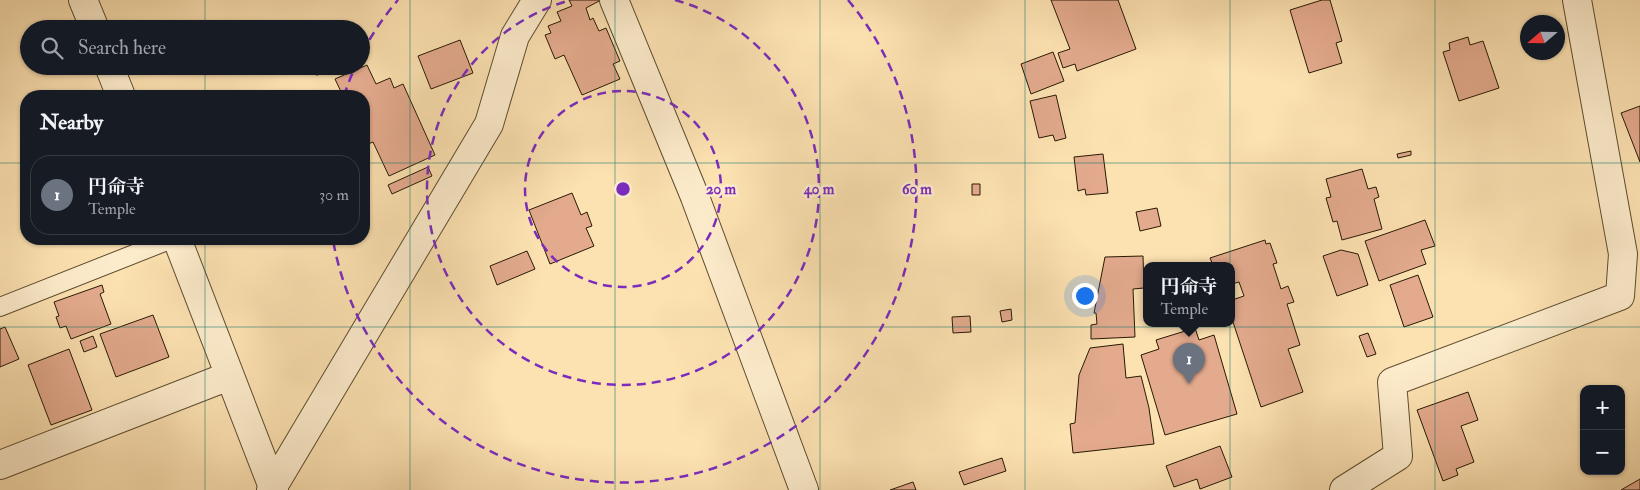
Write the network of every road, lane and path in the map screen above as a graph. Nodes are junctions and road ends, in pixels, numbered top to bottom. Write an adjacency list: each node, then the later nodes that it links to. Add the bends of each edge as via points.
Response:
1 (83, 0): 5 (street)
2 (537, 0): 13 (street, via 515,36 489,124)
3 (614, 0): 14 (street, via 695,196)
4 (1577, 0): 15 (street, via 1623,254 1620,296 1392,382 1398,456)
5 (91, 20)
6 (113, 75): 7 (street)
7 (119, 90)
8 (157, 245): 10 (lane)
9 (179, 245): 11 (street)
10 (0, 307)
11 (229, 376): 12 (street); 13 (street)
12 (0, 465)
13 (272, 489)
14 (804, 490)
15 (1344, 490)

